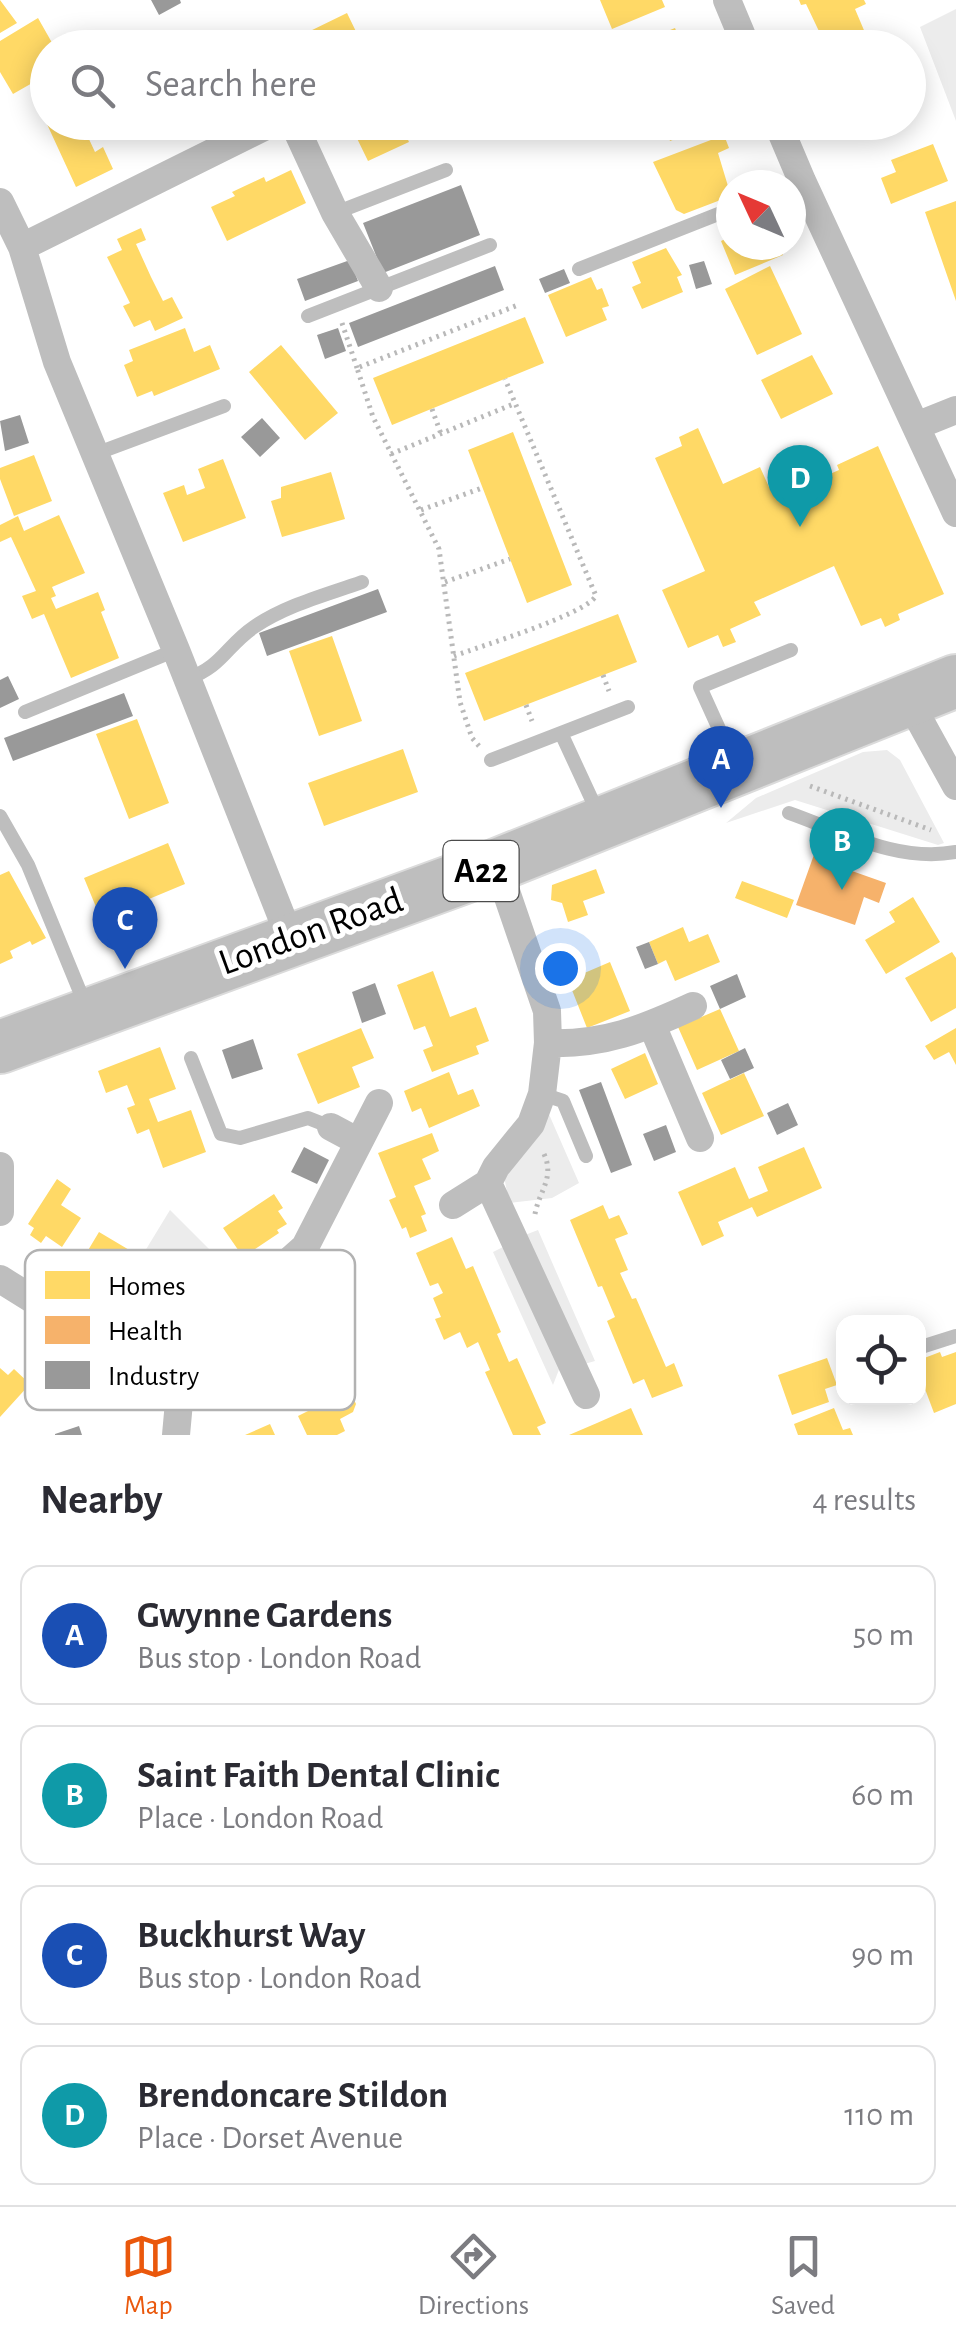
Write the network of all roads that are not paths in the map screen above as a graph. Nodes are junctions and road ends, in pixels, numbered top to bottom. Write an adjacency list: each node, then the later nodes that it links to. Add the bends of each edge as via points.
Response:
1 (727, 0): 2 (street)
2 (740, 30)
3 (238, 140): 13 (street)
4 (301, 140): 10 (street)
5 (783, 140): 7 (street)
6 (446, 170): 10 (lane)
7 (792, 170)
8 (0, 202): 13 (street)
9 (806, 204): 19 (street)
10 (334, 214): 15 (street)
11 (716, 215): 14 (lane)
12 (490, 245): 15 (lane)
13 (22, 247): 20 (street, via 56,362)
14 (579, 270)
15 (379, 288): 16 (lane)
16 (308, 316)
17 (224, 406): 20 (lane)
18 (956, 410): 19 (street)
19 (916, 426): 21 (street)
20 (95, 454): 23 (street)
21 (956, 513)
22 (362, 582): 25 (lane, via 278,612 208,672)
23 (176, 650): 25 (street); 29 (lane)
24 (790, 650): 31 (lane, via 700,687)
25 (187, 679): 39 (street)
26 (956, 681): 27 (highway, London Road / A22)
27 (908, 699): 31 (highway, London Road / A22); 33 (street)
28 (628, 708): 30 (lane)
29 (25, 712)
30 (561, 733): 32 (lane); 36 (lane)
31 (758, 759): 36 (highway, London Road / A22)
32 (491, 760)
33 (956, 786)
34 (789, 813): 37 (lane, via 904,854)
35 (0, 816): 41 (lane, via 28,866)
36 (603, 822): 38 (highway, London Road / A22)
37 (956, 852)
38 (497, 865): 39 (highway, London Road / A22); 43 (street, via 547,1010)
39 (290, 938): 41 (highway, London Road / A22)
40 (694, 1006): 42 (street)
41 (89, 1014): 44 (highway, London Road / A22)
42 (652, 1025): 43 (street, via 578,1044); 49 (street)
43 (548, 1042): 46 (street)
44 (0, 1047)
45 (191, 1058): 48 (lane, via 220,1134 240,1138 308,1118)
46 (542, 1094): 51 (lane, via 563,1100); 53 (street, via 531,1124)
47 (380, 1103): 50 (street)
48 (330, 1126): 50 (street)
49 (700, 1138)
50 (360, 1142): 56 (street)
51 (586, 1156)
52 (0, 1166): 55 (street)
53 (488, 1184): 54 (street); 61 (street)
54 (453, 1205)
55 (0, 1212)
56 (302, 1250)
57 (0, 1279): 58 (street)
58 (25, 1295)
59 (956, 1336): 60 (lane)
60 (926, 1345)
61 (586, 1396)
62 (178, 1410): 63 (street)
63 (176, 1435)

